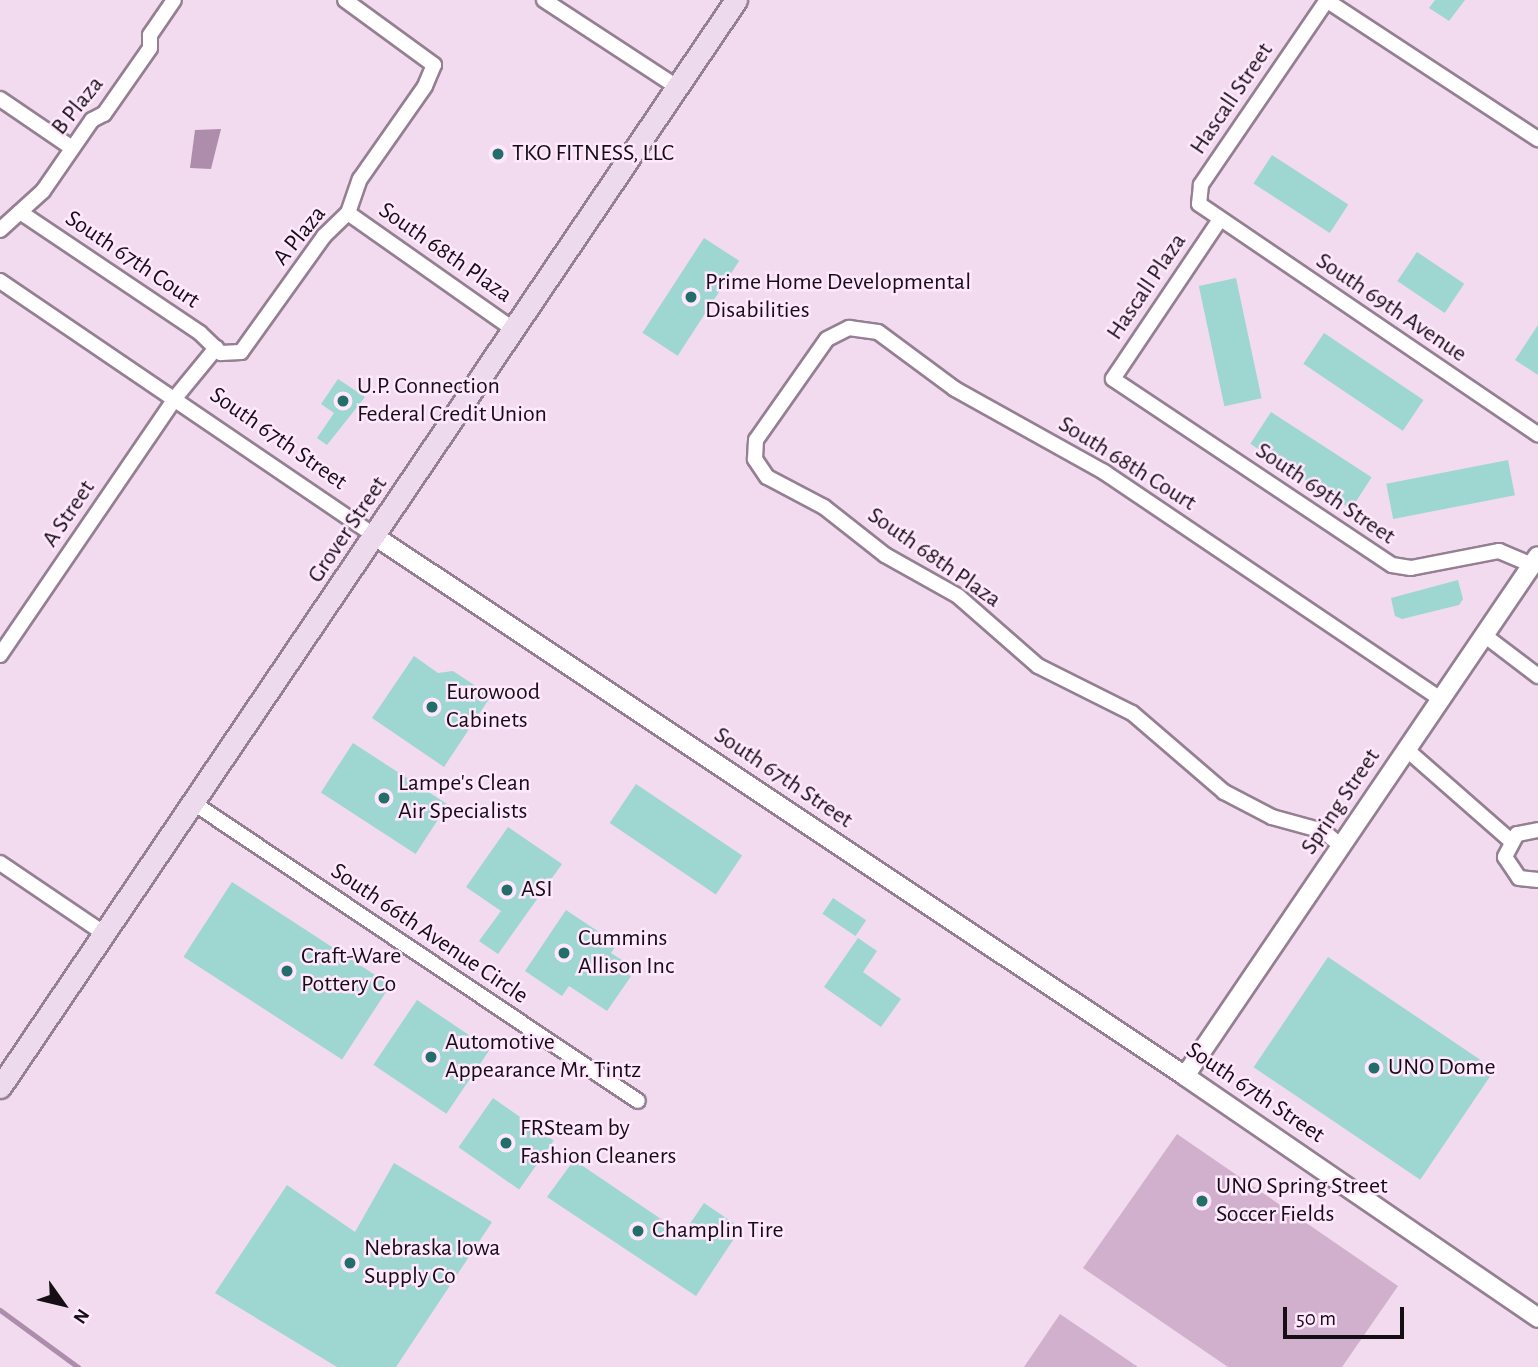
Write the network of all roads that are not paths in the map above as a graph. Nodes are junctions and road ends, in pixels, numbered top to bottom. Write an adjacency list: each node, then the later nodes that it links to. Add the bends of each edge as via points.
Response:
1 (174, 0): 9 (street, B Plaza, via 150,34 150,48 104,114 92,120)
2 (345, 0): 11 (street, A Plaza, via 434,65 425,86 360,179)
3 (544, 0): 6 (street)
4 (736, 0): 6 (main road, Grover Street)
5 (1327, 0): 8 (street); 12 (street, Hascall Street, via 1201,185 1199,204)
6 (677, 87): 15 (main road, Grover Street)
7 (0, 99): 9 (street)
8 (1538, 139)
9 (72, 148): 10 (street, B Plaza, via 43,191)
10 (20, 212): 13 (street, B Plaza); 16 (street, South 67th Court)
11 (348, 213): 15 (street, South 68th Plaza); 16 (street, A Plaza, via 324,236 245,349 226,356)
12 (1219, 221): 17 (street, Hascall Plaza); 20 (street, South 69th Avenue)
13 (0, 230)
14 (0, 281): 19 (street, South 67th Street)
15 (516, 331): 21 (main road, Grover Street)
16 (216, 348): 19 (street)
17 (1112, 379): 22 (street, South 69th Street, via 1392,565 1411,568 1499,551)
18 (798, 384): 26 (street, South 68th Court, via 827,339 849,328 877,332 955,389 1104,472); 31 (street, South 68th Plaza, via 757,440 755,459 767,477 824,507 885,555 958,596 1038,666 1132,713 1224,792 1272,817 1323,831)
19 (175, 398): 21 (street, South 67th Street); 24 (street, A Street)
20 (1538, 434)
21 (376, 537): 28 (main road, Grover Street); 35 (street, South 67th Street)
22 (1535, 561): 23 (street, Spring Street)
23 (1484, 635): 25 (street); 26 (street, Spring Street)
24 (0, 655)
25 (1538, 676)
26 (1441, 699): 27 (street, Spring Street)
27 (1406, 749): 30 (street); 31 (street, Spring Street)
28 (195, 804): 34 (main road, Grover Street); 37 (street, South 66th Avenue Circle)
29 (1538, 830): 30 (street, via 1525,830)
30 (1510, 840): 33 (street, via 1505,857 1512,873 1527,881)
31 (1341, 846): 35 (street, Spring Street)
32 (0, 863): 34 (street)
33 (1538, 880)
34 (105, 934): 36 (main road, Grover Street)
35 (1185, 1076): 38 (street, South 67th Street)
36 (0, 1087)
37 (638, 1101)
38 (1538, 1318)

